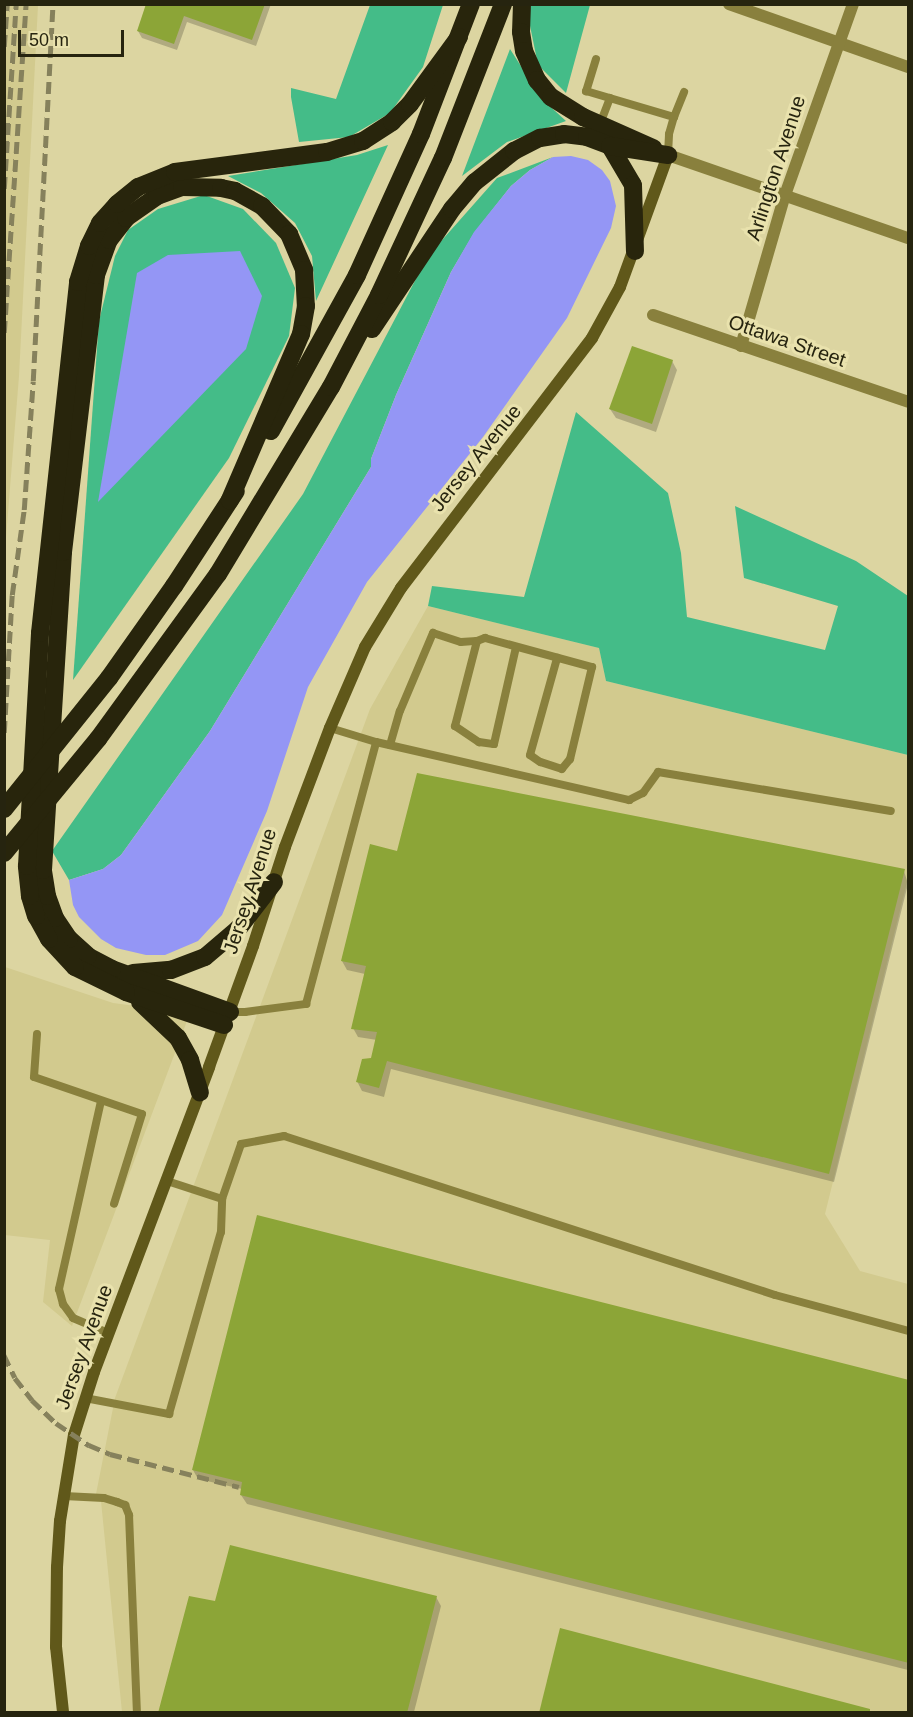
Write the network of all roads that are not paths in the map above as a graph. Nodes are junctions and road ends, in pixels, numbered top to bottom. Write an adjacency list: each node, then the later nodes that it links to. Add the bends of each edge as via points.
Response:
1 (502, 4): 21 (highway, via 438,169)
2 (522, 4): 13 (highway, via 522,41 537,80 561,105)
3 (729, 4): 7 (street)
4 (853, 4): 7 (street, Arlington Avenue)
5 (467, 7): 6 (highway)
6 (459, 37): 23 (highway, via 401,180 357,274 309,366); 35 (highway, via 410,104 373,135 327,152 188,170 149,181 108,213 84,258 74,311 49,533 37,672 27,876 36,916 57,950 86,974)
7 (839, 43): 9 (street); 16 (street, Arlington Avenue)
8 (596, 59): 11 (lane, via 586,91)
9 (909, 68)
10 (684, 93): 12 (lane)
11 (610, 98): 12 (lane); 13 (lane)
12 (674, 117): 15 (lane)
13 (600, 124): 15 (highway)
14 (610, 146): 15 (highway); 18 (highway, via 633,185); 21 (highway, via 576,135 552,135 514,151 487,172 441,223)
15 (668, 155): 16 (street); 18 (main road, Jersey Avenue)
16 (785, 195): 17 (street); 20 (street, Arlington Avenue)
17 (909, 238)
18 (635, 251): 27 (main road, Jersey Avenue, via 592,338 425,554 389,607 365,647)
19 (653, 315): 20 (street, Ottawa Street)
20 (741, 346): 22 (street, Ottawa Street)
21 (331, 387): 32 (highway, bridge, via 218,574 98,739)
22 (909, 402)
23 (230, 500): 30 (highway, bridge, via 109,678); 34 (highway, via 301,334 306,300 304,270 289,234 262,206 235,191 182,187 136,208 109,240 100,263 92,303 60,594 44,882 55,918 69,939 88,956)
24 (477, 641): 25 (lane, via 485,638); 25 (lane, via 455,726 479,742 494,744); 29 (lane, via 461,642 433,633 399,711)
25 (516, 647): 26 (lane)
26 (557, 658): 26 (lane, via 592,667 570,759 562,769 530,755)
27 (330, 728): 28 (lane); 33 (main road, Jersey Avenue)
28 (376, 742): 29 (lane); 36 (lane, via 306,1004)
29 (390, 745): 31 (lane, via 629,800 643,793 658,772)
30 (4, 808)
31 (891, 811)
32 (4, 853)
33 (274, 882): 34 (highway, via 238,929 205,957 162,972); 36 (main road, Jersey Avenue)
34 (122, 973): 36 (highway)
35 (126, 992): 36 (highway); 38 (highway, via 178,1038)
36 (227, 1018): 38 (main road, Jersey Avenue)
37 (37, 1034): 39 (lane, via 34,1077)
38 (200, 1093): 40 (main road, Jersey Avenue)
39 (100, 1101): 42 (lane, via 142,1114); 44 (lane, via 58,1289 74,1318)
40 (167, 1181): 41 (lane); 44 (main road, Jersey Avenue)
41 (222, 1199): 43 (lane, via 241,1144 284,1136 775,1295); 45 (lane, via 221,1232 169,1414)
42 (114, 1204)
43 (909, 1331)
44 (108, 1333): 45 (main road, Jersey Avenue)
45 (85, 1398): 46 (main road, Jersey Avenue, via 74,1435)
46 (64, 1496): 47 (main road, Jersey Avenue, via 56,1620); 48 (lane, via 104,1498 125,1505 129,1515)
47 (63, 1713)
48 (137, 1713)

